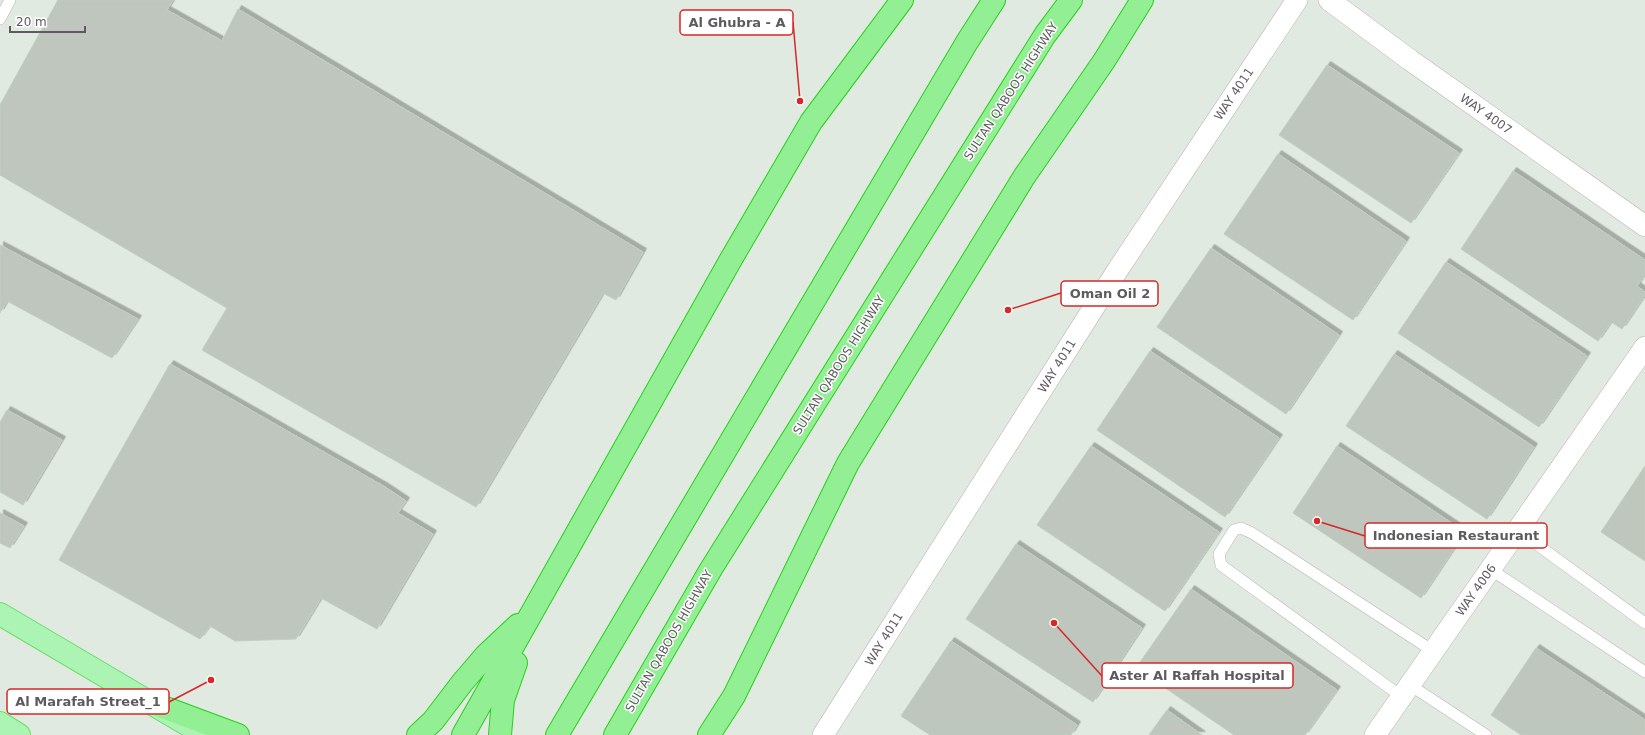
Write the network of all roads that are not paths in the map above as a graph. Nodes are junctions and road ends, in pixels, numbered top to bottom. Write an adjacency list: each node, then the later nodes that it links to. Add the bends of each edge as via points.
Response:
1 (10, 0): 8 (lane)
2 (902, 0): 13 (highway, via 811,122 726,268)
3 (994, 0): 28 (highway)
4 (1071, 0): 29 (highway, SULTAN QABOOS HIGHWAY, via 1045,35 711,569)
5 (1142, 0): 19 (highway, via 1104,61 1024,177 848,463)
6 (1297, 0): 32 (street, WAY 4011, via 1117,271)
7 (1329, 0): 9 (street, WAY 4007)
8 (0, 19)
9 (1645, 226)
10 (1645, 347): 11 (street, WAY 4006)
11 (1517, 530): 12 (street, WAY 4006); 15 (lane)
12 (1490, 569): 16 (street, WAY 4006); 17 (lane)
13 (537, 606): 25 (highway, via 486,655 433,721); 26 (highway); 27 (highway, via 503,700)
14 (0, 614): 20 (main road)
15 (1645, 623)
16 (1433, 651): 18 (street, WAY 4006); 18 (lane, via 1252,533 1241,528 1234,530 1219,554 1221,565)
17 (1645, 672)
18 (1406, 691): 33 (street, WAY 4006); 34 (lane)
19 (734, 696): 30 (highway); 31 (highway)
20 (144, 700): 23 (main road); 24 (highway)
21 (0, 723): 22 (main road)
22 (19, 735)
23 (205, 735)
24 (238, 735)
25 (418, 735)
26 (463, 735)
27 (500, 735)
28 (557, 735)
29 (615, 735)
30 (709, 735)
31 (722, 735)
32 (823, 735)
33 (1375, 735)
34 (1486, 735)

